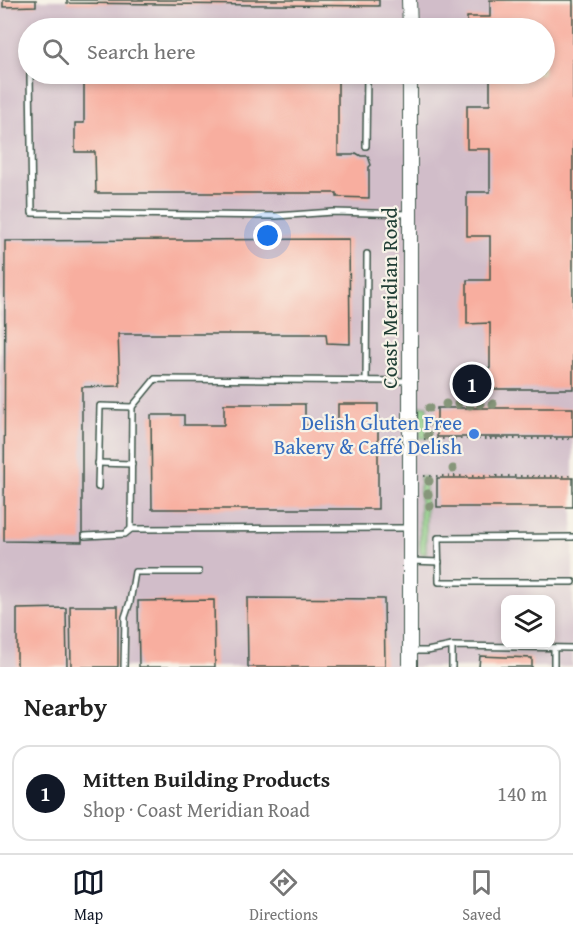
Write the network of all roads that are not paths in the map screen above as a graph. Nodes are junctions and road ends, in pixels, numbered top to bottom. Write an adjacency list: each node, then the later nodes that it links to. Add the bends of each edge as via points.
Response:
1 (409, 0): 2 (street)
2 (410, 18)
3 (30, 84): 7 (lane, via 32,213)
4 (367, 84): 6 (lane)
5 (410, 84): 7 (street, Coast Meridian Road)
6 (366, 146)
7 (410, 214): 10 (street, Coast Meridian Road)
8 (367, 254): 9 (lane)
9 (366, 381): 10 (lane); 11 (lane, via 155,380)
10 (411, 381): 15 (street, Coast Meridian Road)
11 (132, 407): 12 (lane, via 100,406); 13 (lane)
12 (98, 463): 13 (lane); 14 (lane)
13 (132, 464): 16 (lane)
14 (98, 487)
15 (410, 528): 16 (lane); 19 (street, Coast Meridian Road)
16 (131, 529): 17 (lane, via 125,534)
17 (85, 536)
18 (573, 537): 20 (lane, via 438,538)
19 (410, 561): 20 (lane); 28 (street, Coast Meridian Road)
20 (439, 562): 22 (lane, via 440,582)
21 (199, 572): 29 (lane, via 135,572 125,617)
22 (573, 582)
23 (452, 646): 24 (lane); 28 (lane); 31 (lane)
24 (501, 647)
25 (555, 648): 26 (lane)
26 (573, 648)
27 (554, 649): 32 (lane)
28 (410, 651): 30 (street, Coast Meridian Road)
29 (124, 667)
30 (410, 667)
31 (452, 667)
32 (554, 667)

